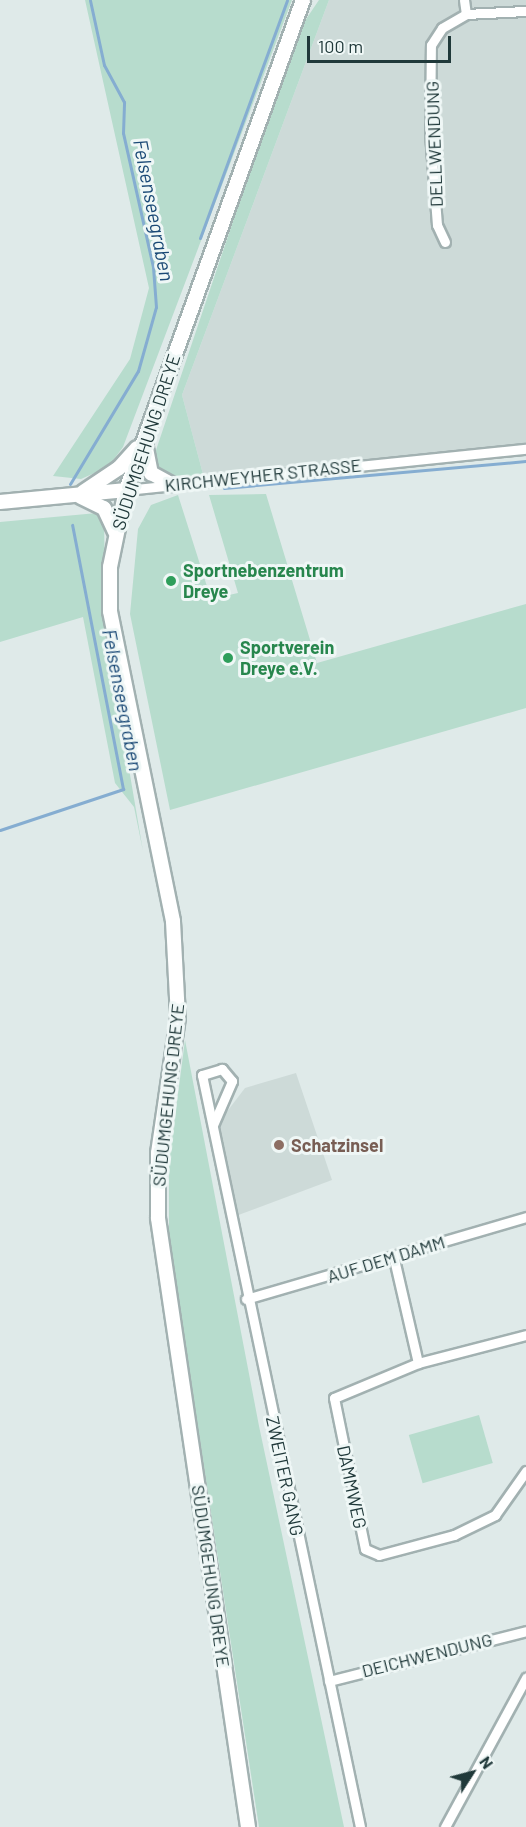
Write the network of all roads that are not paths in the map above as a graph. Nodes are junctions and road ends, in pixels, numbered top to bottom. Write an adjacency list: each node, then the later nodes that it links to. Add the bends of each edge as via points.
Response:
1 (303, 0): 6 (main road, SÜDUMGEHUNG DREYE)
2 (464, 0): 4 (street)
3 (526, 11): 4 (street, DELLWENDUNG)
4 (466, 14): 5 (street, DELLWENDUNG, via 441,28 431,45 431,143 437,225)
5 (445, 242)
6 (146, 436): 8 (main road, via 151,473); 9 (main road, SÜDUMGEHUNG DREYE); 10 (main road, via 119,468)
7 (526, 449): 8 (street, KIRCHWEYHER STRASSE)
8 (171, 484): 9 (street, KIRCHWEYHER STRASSE)
9 (126, 490): 10 (main road, KIRCHWEYHER STRASSE); 12 (main road, SÜDUMGEHUNG DREYE)
10 (76, 496): 11 (main road, KIRCHWEYHER STRASSE); 12 (main road, via 104,508)
11 (0, 502)
12 (115, 532): 23 (main road, SÜDUMGEHUNG DREYE, via 110,611 173,921 178,975 178,1017 158,1153 158,1218)
13 (213, 1125): 13 (street, ZWEITER GANG, via 202,1075 222,1069 232,1081); 16 (street, ZWEITER GANG)
14 (526, 1217): 15 (street, AUF DEM DAMM)
15 (394, 1259): 16 (street, AUF DEM DAMM); 18 (street)
16 (246, 1299): 22 (street, ZWEITER GANG)
17 (526, 1335): 18 (street, DAMMWEG)
18 (418, 1364): 19 (street, DAMMWEG, via 334,1398 365,1549 379,1555 454,1535 495,1515)
19 (526, 1471)
20 (526, 1631): 22 (street, DEICHWENDUNG)
21 (526, 1678): 25 (street)
22 (329, 1681): 24 (street, ZWEITER GANG)
23 (248, 1827)
24 (360, 1827)
25 (445, 1827)

